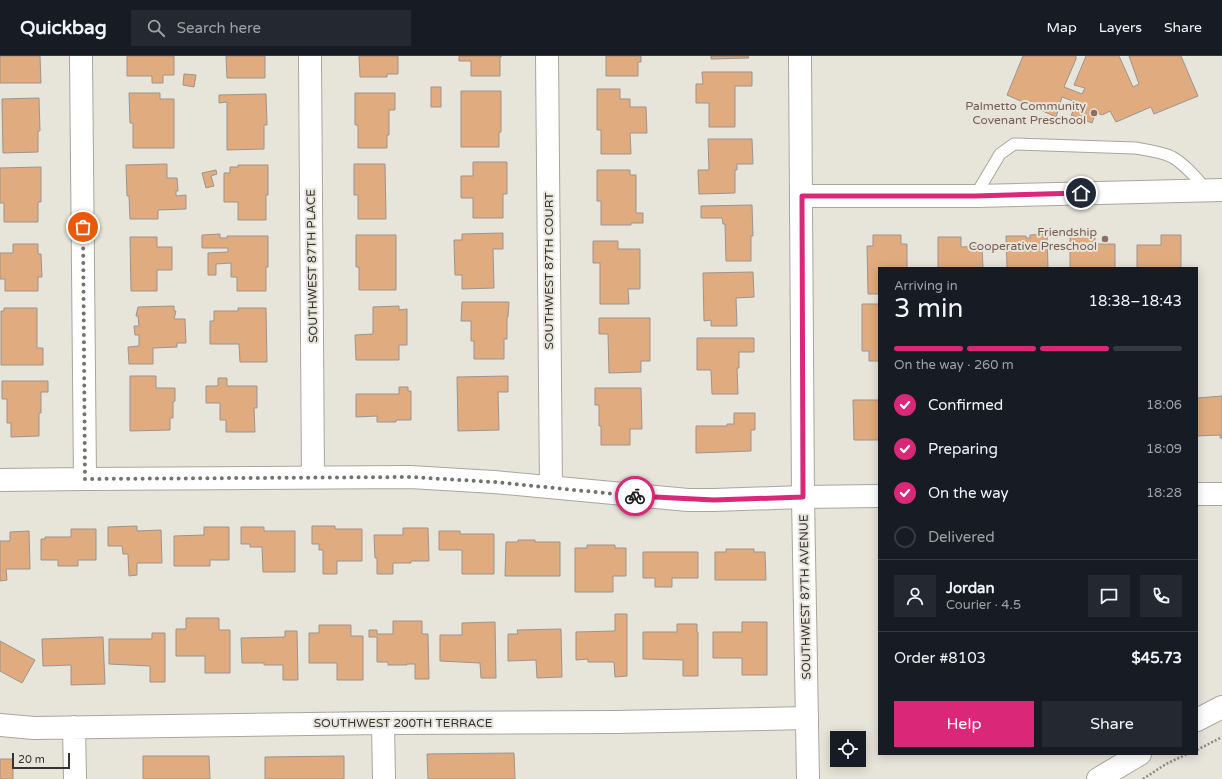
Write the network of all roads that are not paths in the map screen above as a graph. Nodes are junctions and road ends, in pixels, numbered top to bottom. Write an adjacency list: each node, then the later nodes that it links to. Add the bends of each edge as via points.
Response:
1 (81, 56): 9 (street)
2 (310, 56): 8 (street, SOUTHWEST 87TH PLACE)
3 (547, 56): 11 (street, SOUTHWEST 87TH COURT)
4 (800, 56): 6 (street, SOUTHWEST 87TH AVENUE)
5 (1215, 190): 7 (street); 7 (lane, via 1172,157 1152,151 1136,148 1014,144 1000,154)
6 (802, 196): 7 (street); 15 (street, SOUTHWEST 87TH AVENUE)
7 (975, 196)
8 (313, 477): 9 (street); 11 (street, via 410,477)
9 (85, 479): 10 (street)
10 (0, 480)
11 (551, 487): 15 (street, via 688,500)
12 (1198, 494): 13 (street)
13 (1222, 494)
14 (878, 496): 15 (street)
15 (803, 497): 17 (street, SOUTHWEST 87TH AVENUE)
16 (1222, 707): 18 (street)
17 (807, 718): 19 (street, SOUTHWEST 200TH TERRACE); 26 (street, SOUTHWEST 87TH AVENUE)
18 (1199, 719)
19 (383, 723): 21 (street, SOUTHWEST 200TH TERRACE); 25 (street)
20 (0, 725): 21 (street, SOUTHWEST 200TH TERRACE, via 34,728)
21 (74, 727): 24 (street)
22 (1139, 755): 23 (street)
23 (1111, 776)
24 (75, 779)
25 (384, 779)
26 (808, 779)

